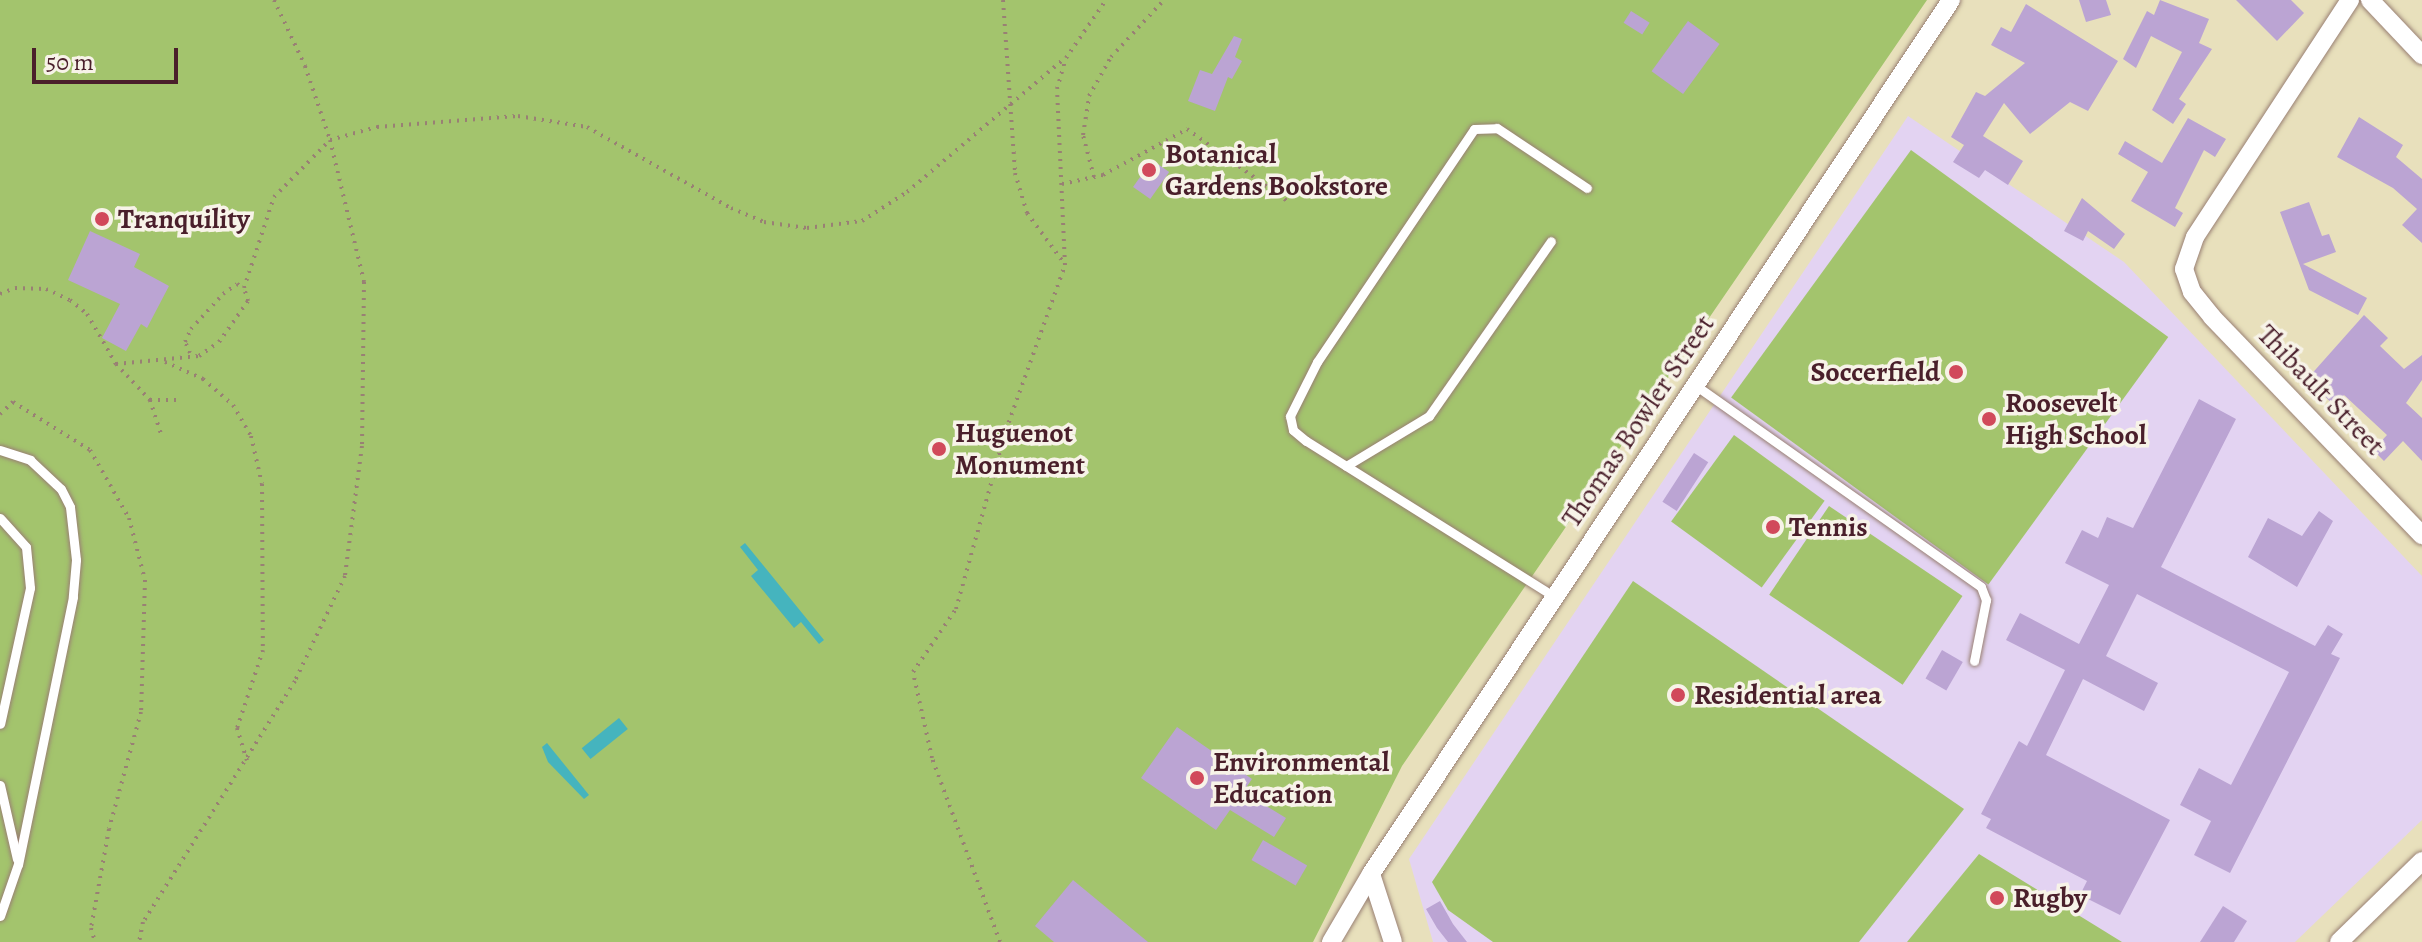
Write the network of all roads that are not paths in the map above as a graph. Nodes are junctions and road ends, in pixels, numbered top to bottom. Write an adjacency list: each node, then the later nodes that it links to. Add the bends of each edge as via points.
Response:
1 (1951, 0): 7 (street, Thomas Bowler Street)
2 (2350, 0): 11 (street, Thibault Street, via 2195,237 2186,280 2212,317)
3 (2370, 0): 4 (street)
4 (2422, 55)
5 (1587, 188): 9 (lane, via 1497,128 1482,125 1467,135 1317,362 1290,416 1293,430)
6 (1551, 241): 9 (lane, via 1429,416)
7 (1695, 385): 12 (street, Thomas Bowler Street); 13 (lane, via 1981,587 1986,600)
8 (0, 450): 17 (lane, via 30,460 47,473 70,507 75,532 73,597)
9 (1346, 466): 12 (lane)
10 (0, 518): 14 (lane, via 26,547 30,588)
11 (2422, 535)
12 (1555, 597): 18 (street, Thomas Bowler Street)
13 (1974, 661)
14 (0, 724)
15 (0, 785): 17 (lane)
16 (2422, 861): 22 (street)
17 (18, 864): 19 (lane)
18 (1371, 874): 20 (street, Thomas Bowler Street); 21 (street)
19 (0, 916)
20 (1331, 942)
21 (1393, 942)
22 (2339, 942)

